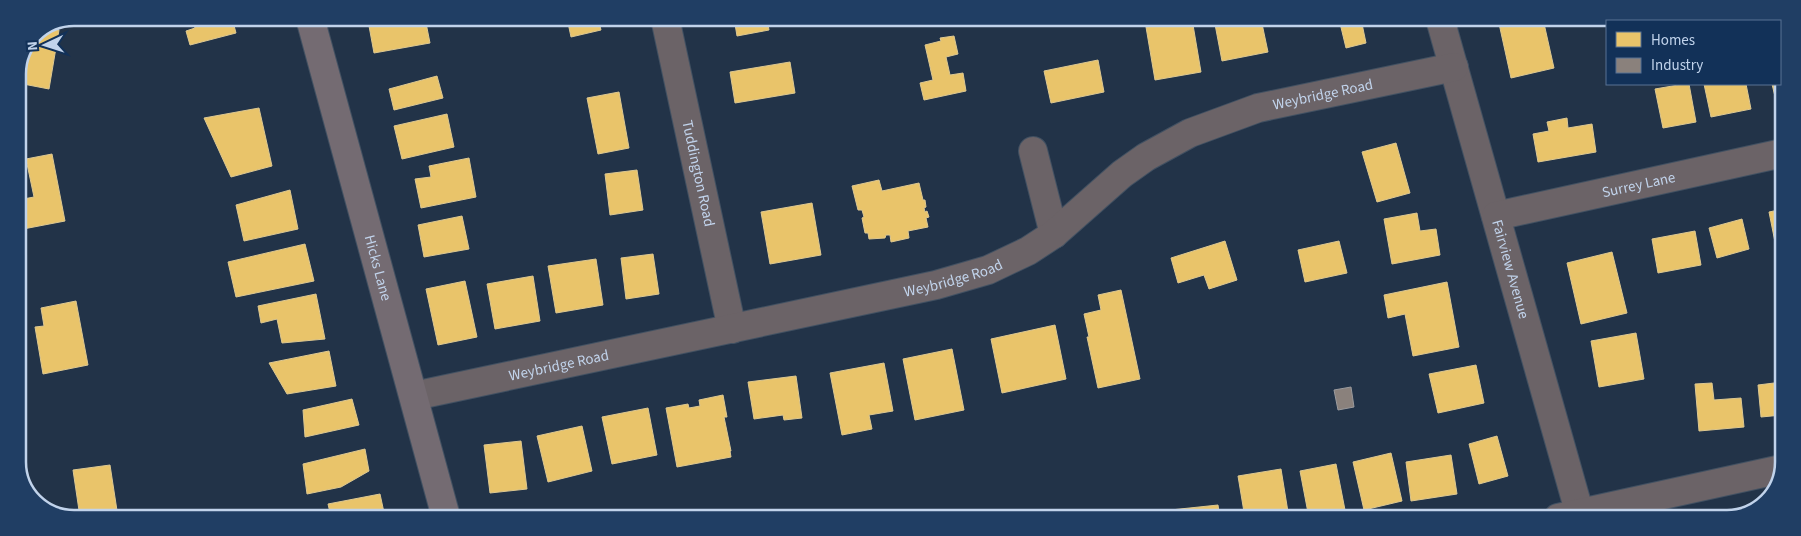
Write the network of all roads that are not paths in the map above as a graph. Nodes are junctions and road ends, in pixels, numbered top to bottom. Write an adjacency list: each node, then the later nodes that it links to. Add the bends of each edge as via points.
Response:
1 (312, 26): 10 (main road, Hicks Lane)
2 (667, 26): 9 (street, Tuddington Road)
3 (1442, 26): 4 (street, Fairview Avenue)
4 (1454, 67): 7 (street, Fairview Avenue); 8 (street, Weybridge Road, via 1258,108 1190,133 1122,174)
5 (1033, 151): 8 (street)
6 (1775, 155): 7 (street, Surrey Lane)
7 (1496, 216): 13 (street, Fairview Avenue)
8 (1054, 234): 9 (street, Weybridge Road, via 988,270 936,285)
9 (732, 329): 10 (street, Weybridge Road)
10 (414, 396): 12 (main road, Hicks Lane)
11 (1774, 471): 14 (street)
12 (444, 510)
13 (1571, 510)
14 (1603, 510)

